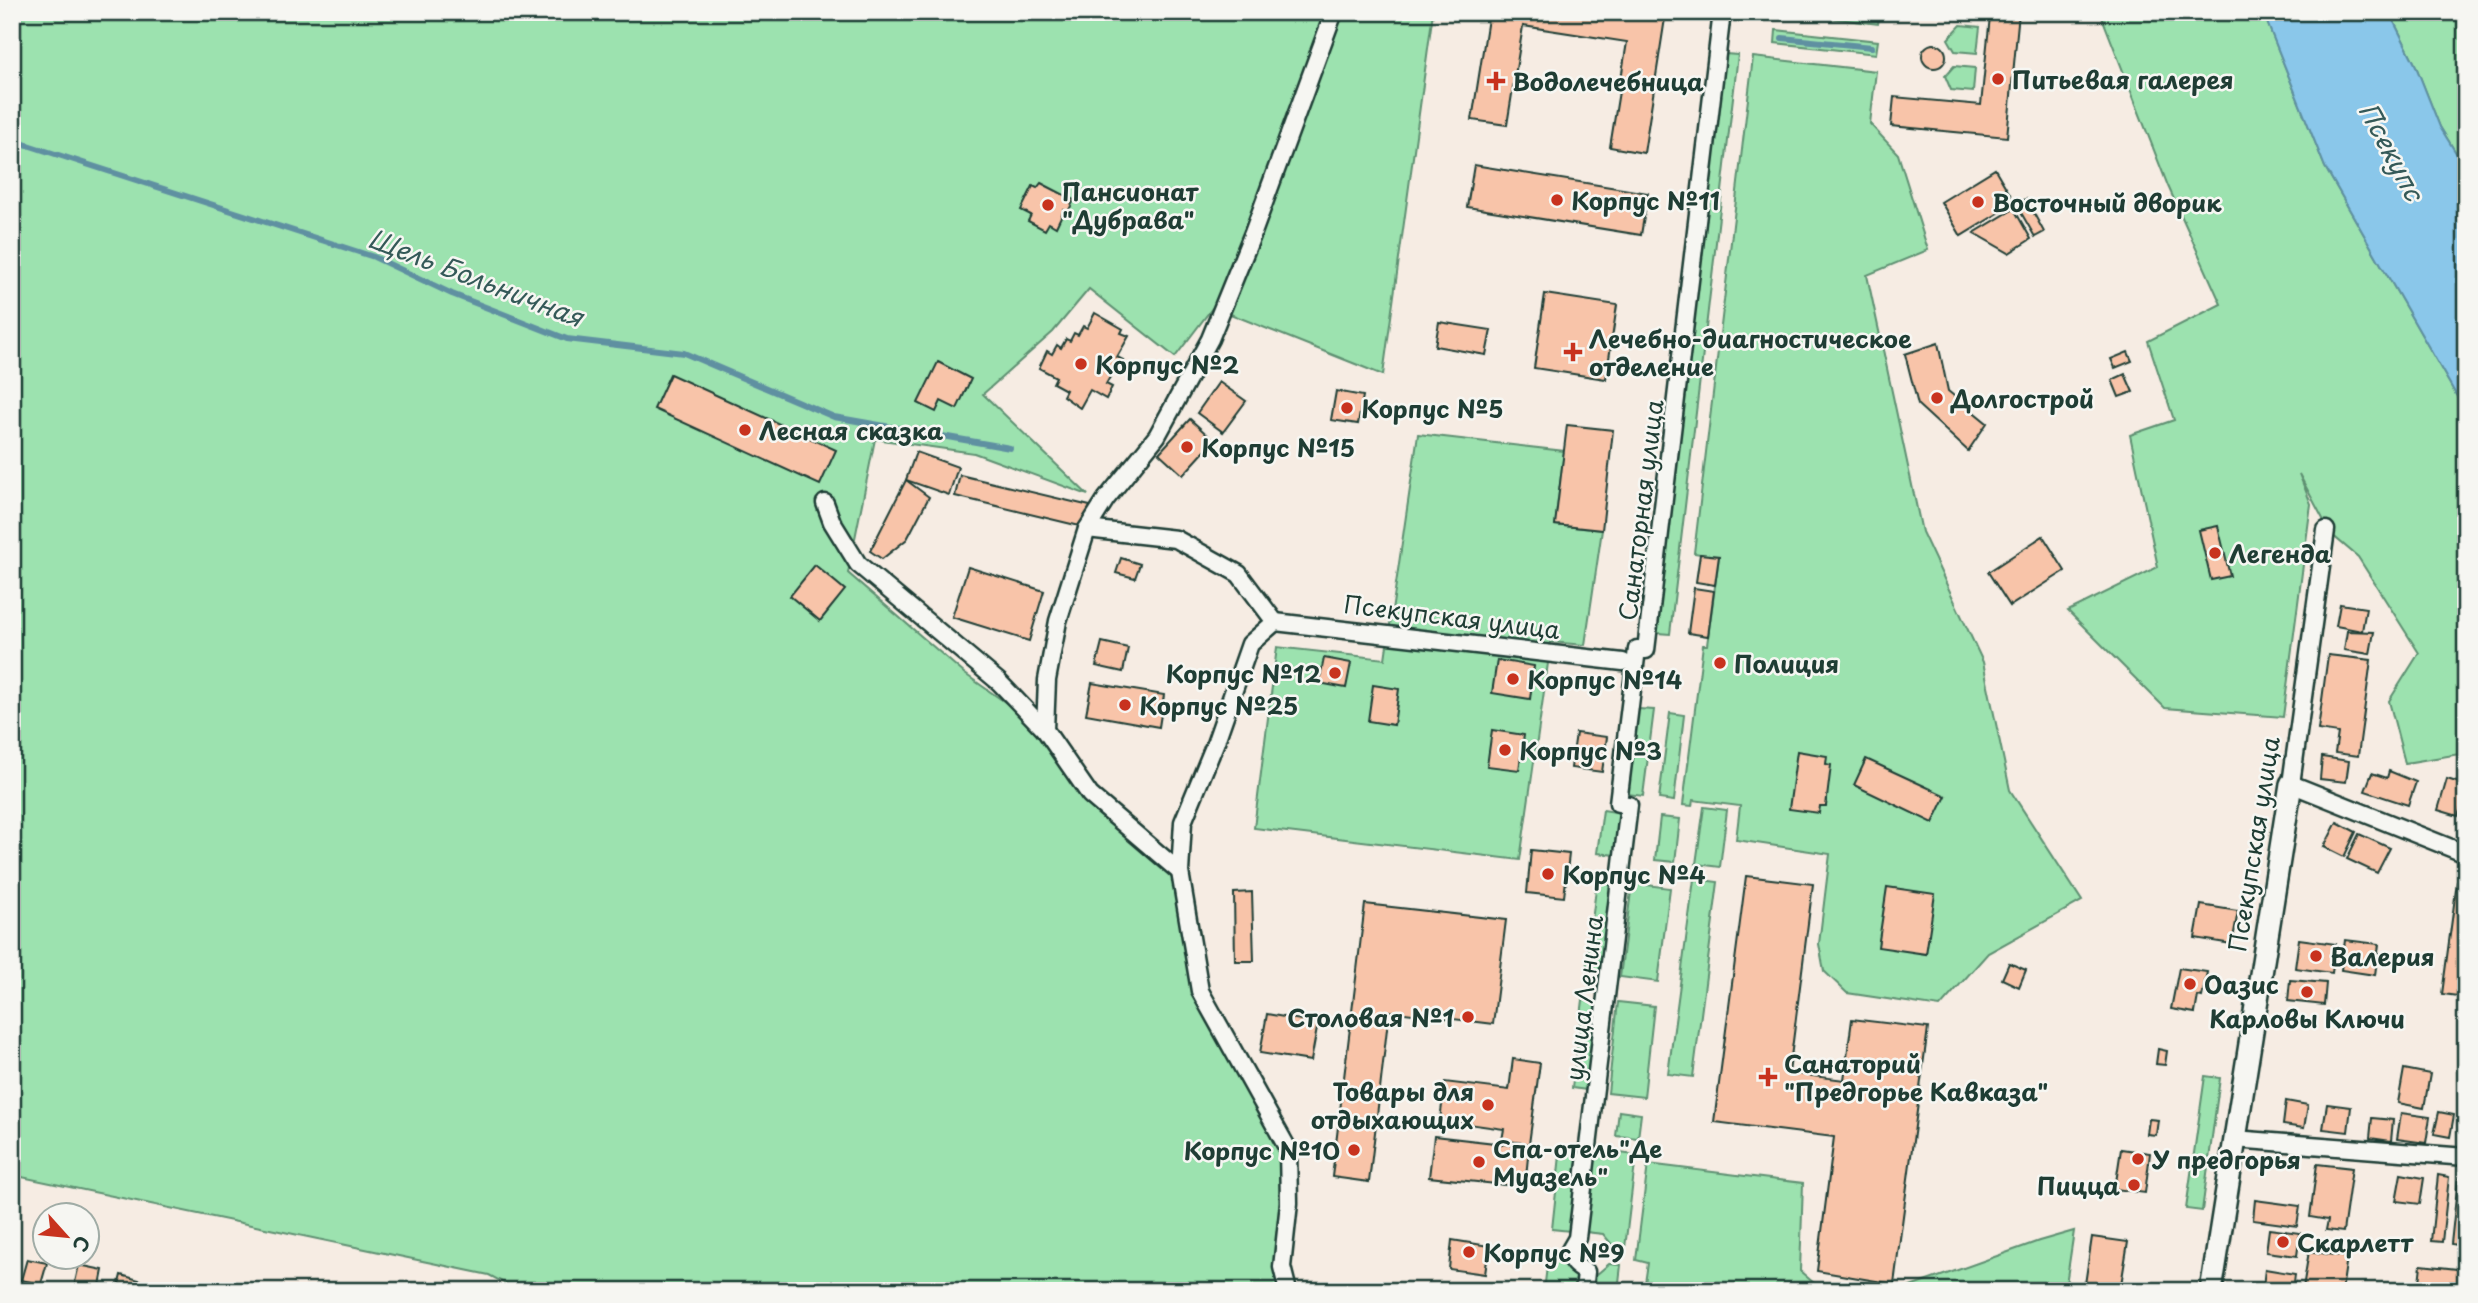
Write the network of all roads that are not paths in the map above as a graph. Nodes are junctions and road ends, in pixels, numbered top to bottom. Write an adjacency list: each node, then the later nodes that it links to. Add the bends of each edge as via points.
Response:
1 (1334, 12): 4 (street, via 1210,339 1157,436)
2 (1722, 12): 7 (street, Санаторная улица)
3 (825, 503): 9 (street, via 858,564 999,682)
4 (1087, 529): 6 (street, via 1176,539 1239,574); 9 (street, via 1058,621 1046,680)
5 (2326, 530): 10 (street, Псекупская улица)
6 (1275, 622): 8 (street, Псекупская улица); 12 (street, via 1250,645 1183,822)
7 (1647, 638): 16 (street, улица Ленина, via 1646,650 1637,649 1618,803 1629,805 1577,1238 1570,1250 1575,1265 1586,1272)
8 (1623, 662)
9 (1045, 730): 12 (street, via 1090,795)
10 (2291, 784): 11 (street); 13 (street, Псекупская улица)
11 (2466, 854)
12 (1180, 872): 15 (street, via 1200,991 1289,1149 1282,1267)
13 (2234, 1139): 14 (street); 17 (street, Псекупская улица)
14 (2466, 1157)
15 (1288, 1291)
16 (1584, 1291)
17 (2211, 1291)

